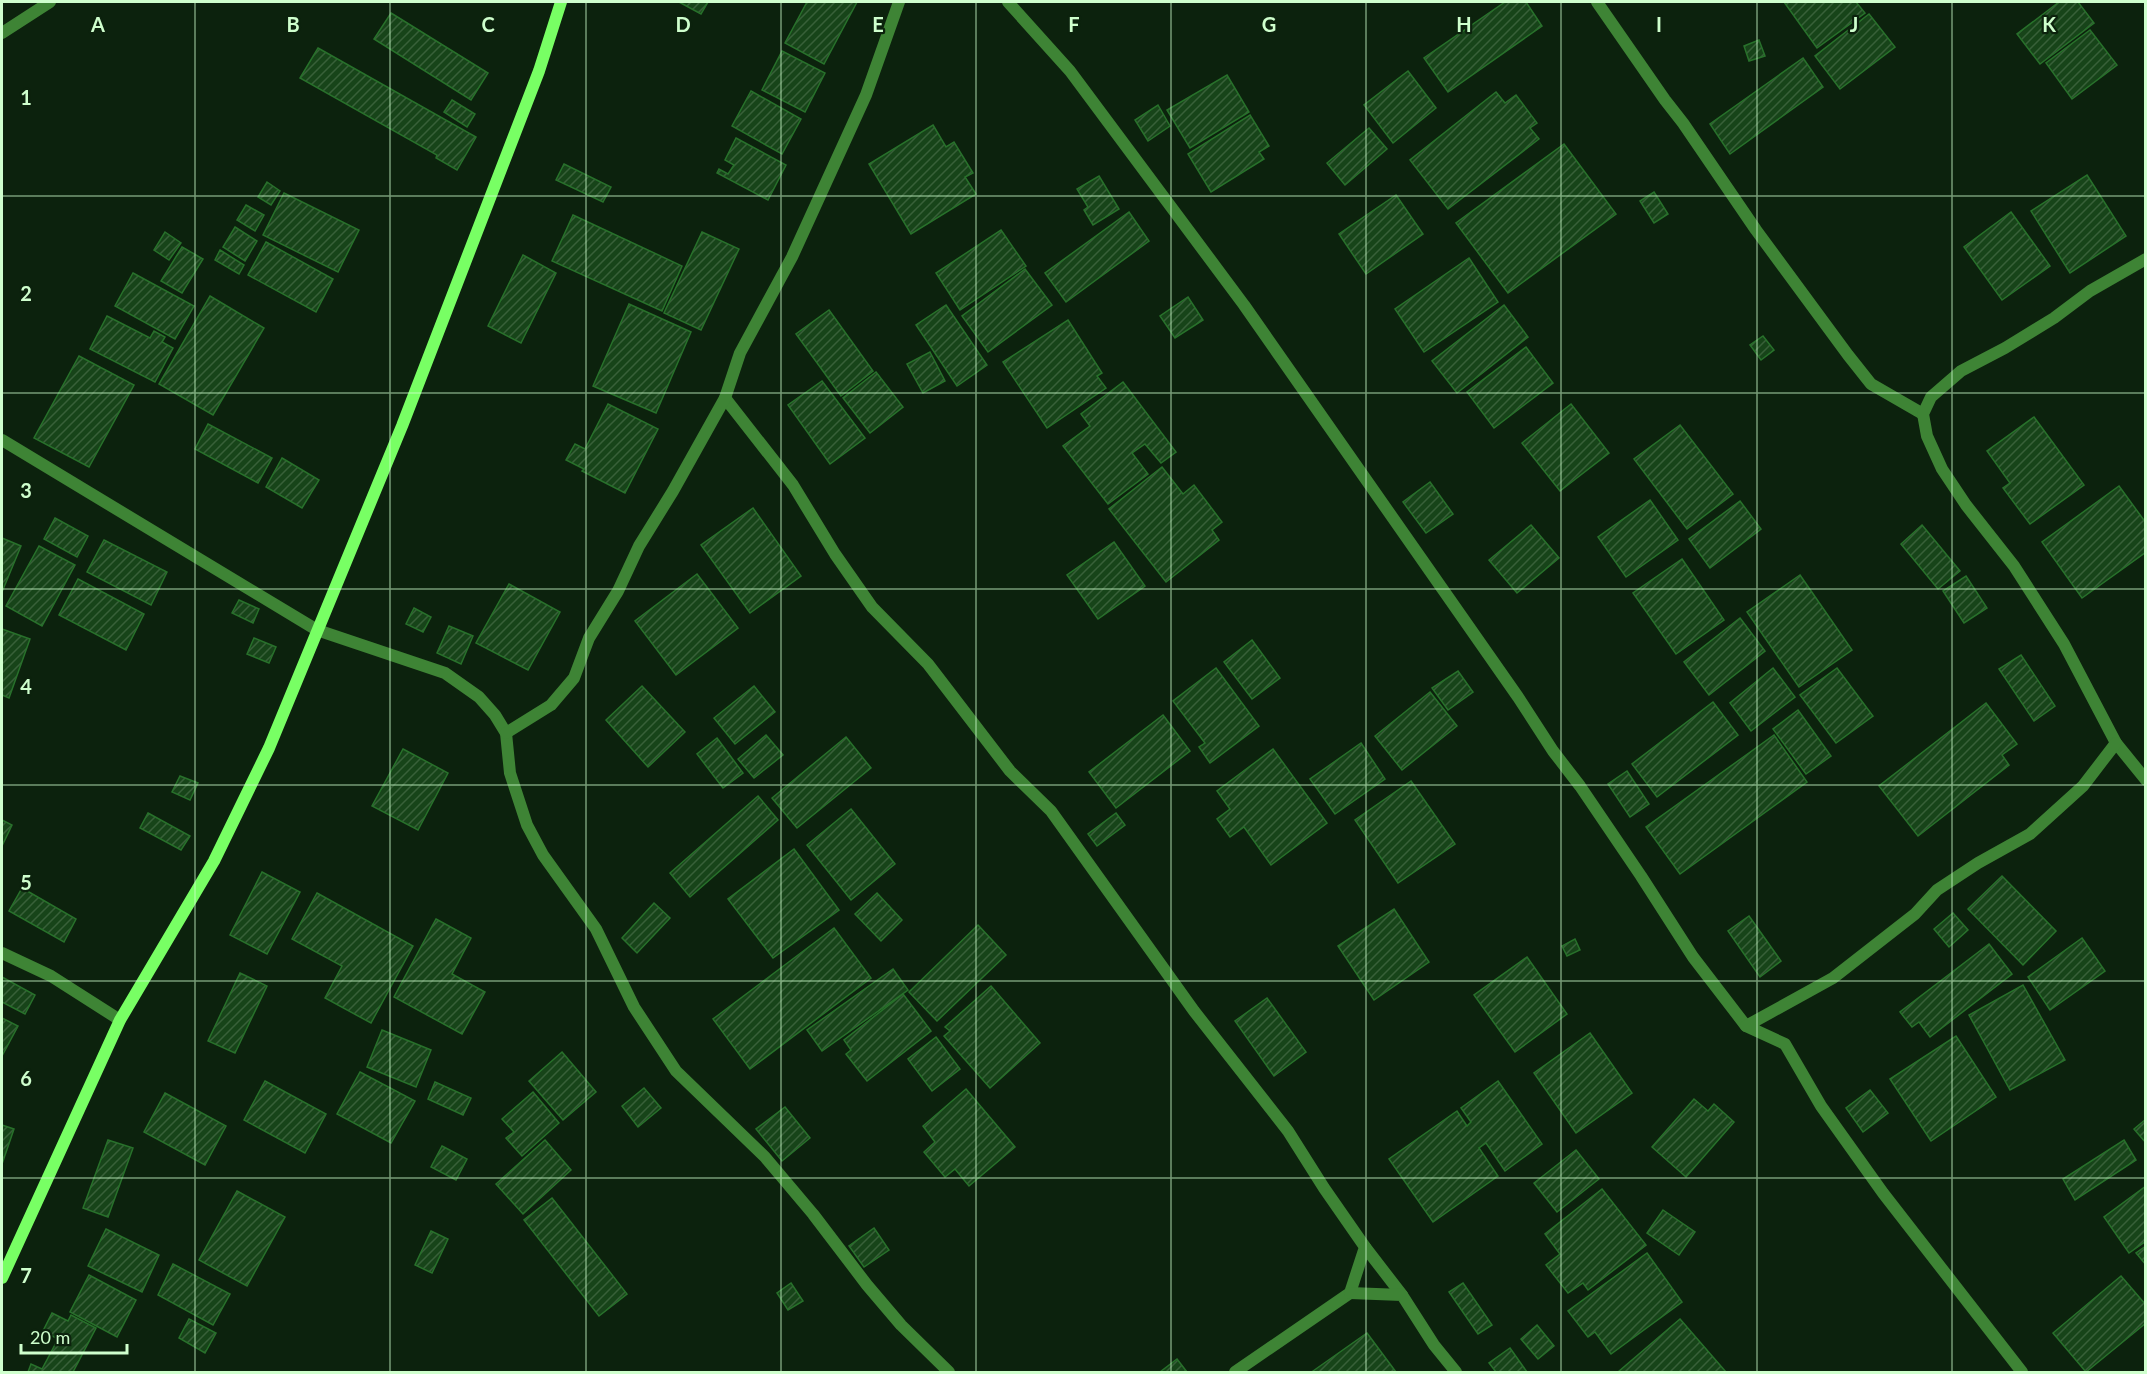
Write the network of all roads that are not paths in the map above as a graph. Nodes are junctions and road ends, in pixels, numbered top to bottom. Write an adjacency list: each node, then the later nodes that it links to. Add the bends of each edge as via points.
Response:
1 (50, 2): 6 (street)
2 (561, 2): 11 (street, via 539,71 406,415)
3 (898, 2): 8 (street, via 866,96 792,257 741,353)
4 (1008, 2): 17 (street, via 1070,71 1244,305 1580,786 1693,957)
5 (1597, 2): 9 (street, via 1848,355 1871,384)
6 (2, 33)
7 (2145, 259): 9 (street, via 2006,348 1961,371 1931,398)
8 (724, 399): 12 (street, via 639,546 590,638 574,678 551,705); 18 (street, via 793,485 872,607 928,664 1010,771 1050,811 1194,1011 1288,1131)
9 (1923, 414): 13 (street, via 1927,436 1942,469 2014,567 2064,644)
10 (2, 440): 11 (street)
11 (317, 630): 12 (street, via 445,673 479,697); 16 (street, via 269,748 214,861)
12 (506, 733): 22 (street, via 510,773 527,825 543,855 596,929 634,1007 676,1071 765,1157 901,1325)
13 (2116, 743): 14 (street); 17 (street, via 2083,786 2030,834 1938,890 1915,914 1833,978)
14 (2145, 780)
15 (2, 954): 16 (street, via 51,976)
16 (120, 1020): 19 (street)
17 (1746, 1026): 25 (street, via 1785,1044 1821,1106 1876,1183)
18 (1365, 1246): 20 (street); 21 (street)
19 (2, 1278)
20 (1350, 1293): 21 (street); 23 (street)
21 (1402, 1295): 24 (street)
22 (949, 1372)
23 (1235, 1372)
24 (1456, 1372)
25 (2022, 1372)

